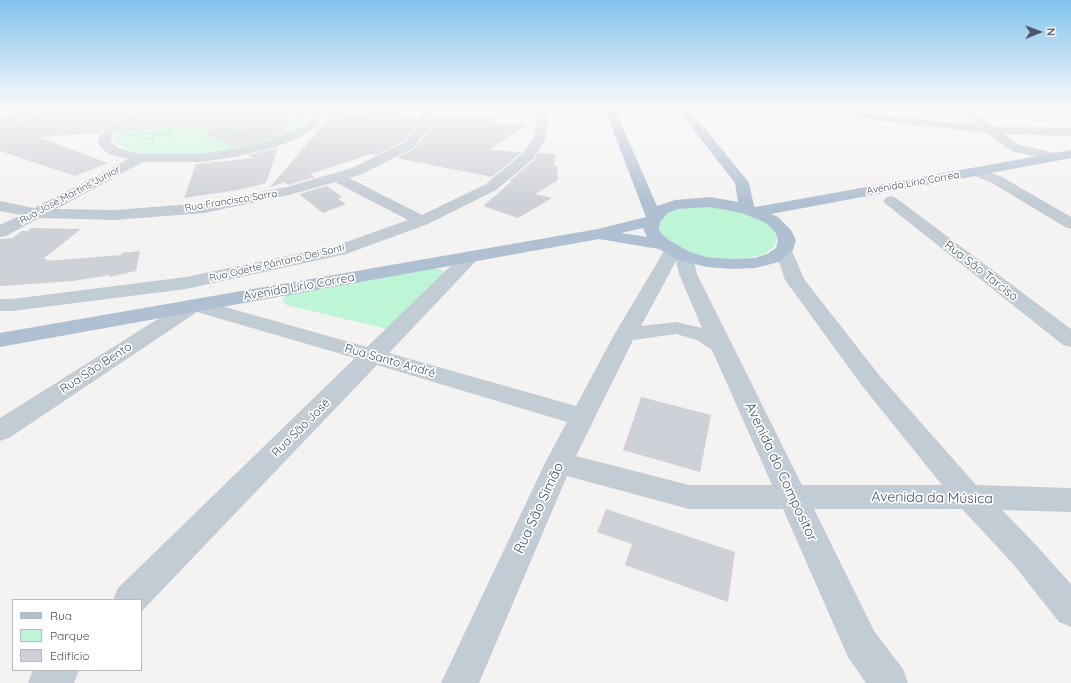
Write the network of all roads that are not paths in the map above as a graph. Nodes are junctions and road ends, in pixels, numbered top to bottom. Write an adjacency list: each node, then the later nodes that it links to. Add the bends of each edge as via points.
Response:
1 (105, 139): 11 (street, via 104,143 113,151)
2 (285, 139): 11 (street, via 239,152 202,158)
3 (414, 139): 15 (street, Rua Francisco Sarra, via 409,145 357,170)
4 (539, 139): 22 (street, Rua Odette Pântano Dei Santi, via 528,156 491,186)
5 (622, 139): 21 (main road)
6 (707, 139): 19 (main road, via 742,183)
7 (1002, 139): 8 (street)
8 (1016, 148): 10 (street); 12 (street)
9 (1071, 154): 10 (main road, Avenida Lírio Correa)
10 (1054, 157): 12 (main road, Avenida Lírio Correa)
11 (141, 158): 20 (street, Rua José Martins Junior)
12 (1024, 162): 14 (main road, Avenida Lírio Correa)
13 (1071, 166): 16 (main road, Avenida Lírio Correa)
14 (977, 172): 16 (street); 19 (main road, Avenida Lírio Correa)
15 (336, 177): 20 (street, Rua Francisco Sarra, via 289,191 204,208 115,215); 22 (street)
16 (997, 180): 17 (main road, Avenida Lírio Correa); 24 (street)
17 (891, 201): 23 (main road, Avenida Lírio Correa); 34 (street, Rua São Tarciso)
18 (0, 206): 20 (street, Rua Francisco Sarra)
19 (752, 210): 21 (main road, Avenida Lírio Correa, via 729,204 692,203 662,210); 23 (main road, via 772,220)
20 (35, 213): 25 (street, Rua José Martins Junior)
21 (653, 219): 26 (main road, Avenida Lírio Correa); 27 (main road, via 651,229 655,237)
22 (422, 221): 30 (street, Rua Odette Pântano Dei Santi, via 340,250 186,283)
23 (793, 223): 28 (main road)
24 (1071, 224)
25 (0, 232)
26 (598, 234): 27 (main road, Avenida Lírio Correa); 29 (main road, Avenida Lírio Correa)
27 (674, 250): 28 (main road, Avenida Lírio Correa, via 707,262 732,264 767,260); 32 (street, Rua São Simão); 35 (street, Avenida do Compositor)
28 (784, 250): 41 (street, via 795,280 812,304 871,381)
29 (471, 256): 31 (main road, Avenida Lírio Correa); 36 (street, Rua São José)
30 (0, 305)
31 (194, 305): 33 (main road, Avenida Lírio Correa); 36 (street, Rua Santo André); 38 (street, Rua São Bento)
32 (625, 335): 35 (street, via 676,328 705,335); 37 (street, Rua São Simão)
33 (0, 340)
34 (1071, 340)
35 (723, 348): 40 (street, Avenida do Compositor)
36 (373, 356): 37 (street, Rua Santo André); 43 (street, Rua São José)
37 (583, 417): 39 (street, Rua São Simão)
38 (0, 431)
39 (559, 464): 40 (street, Avenida da Música, via 689,497); 47 (street, Rua São Simão)
40 (792, 497): 41 (street, Avenida da Música); 48 (street, Avenida do Compositor, via 861,644)
41 (969, 497): 42 (street, Avenida da Música); 44 (street, via 1025,555)
42 (1071, 500)
43 (131, 599)
44 (1071, 610)
45 (59, 671): 46 (street)
46 (47, 683)
47 (460, 683)
48 (889, 683)

